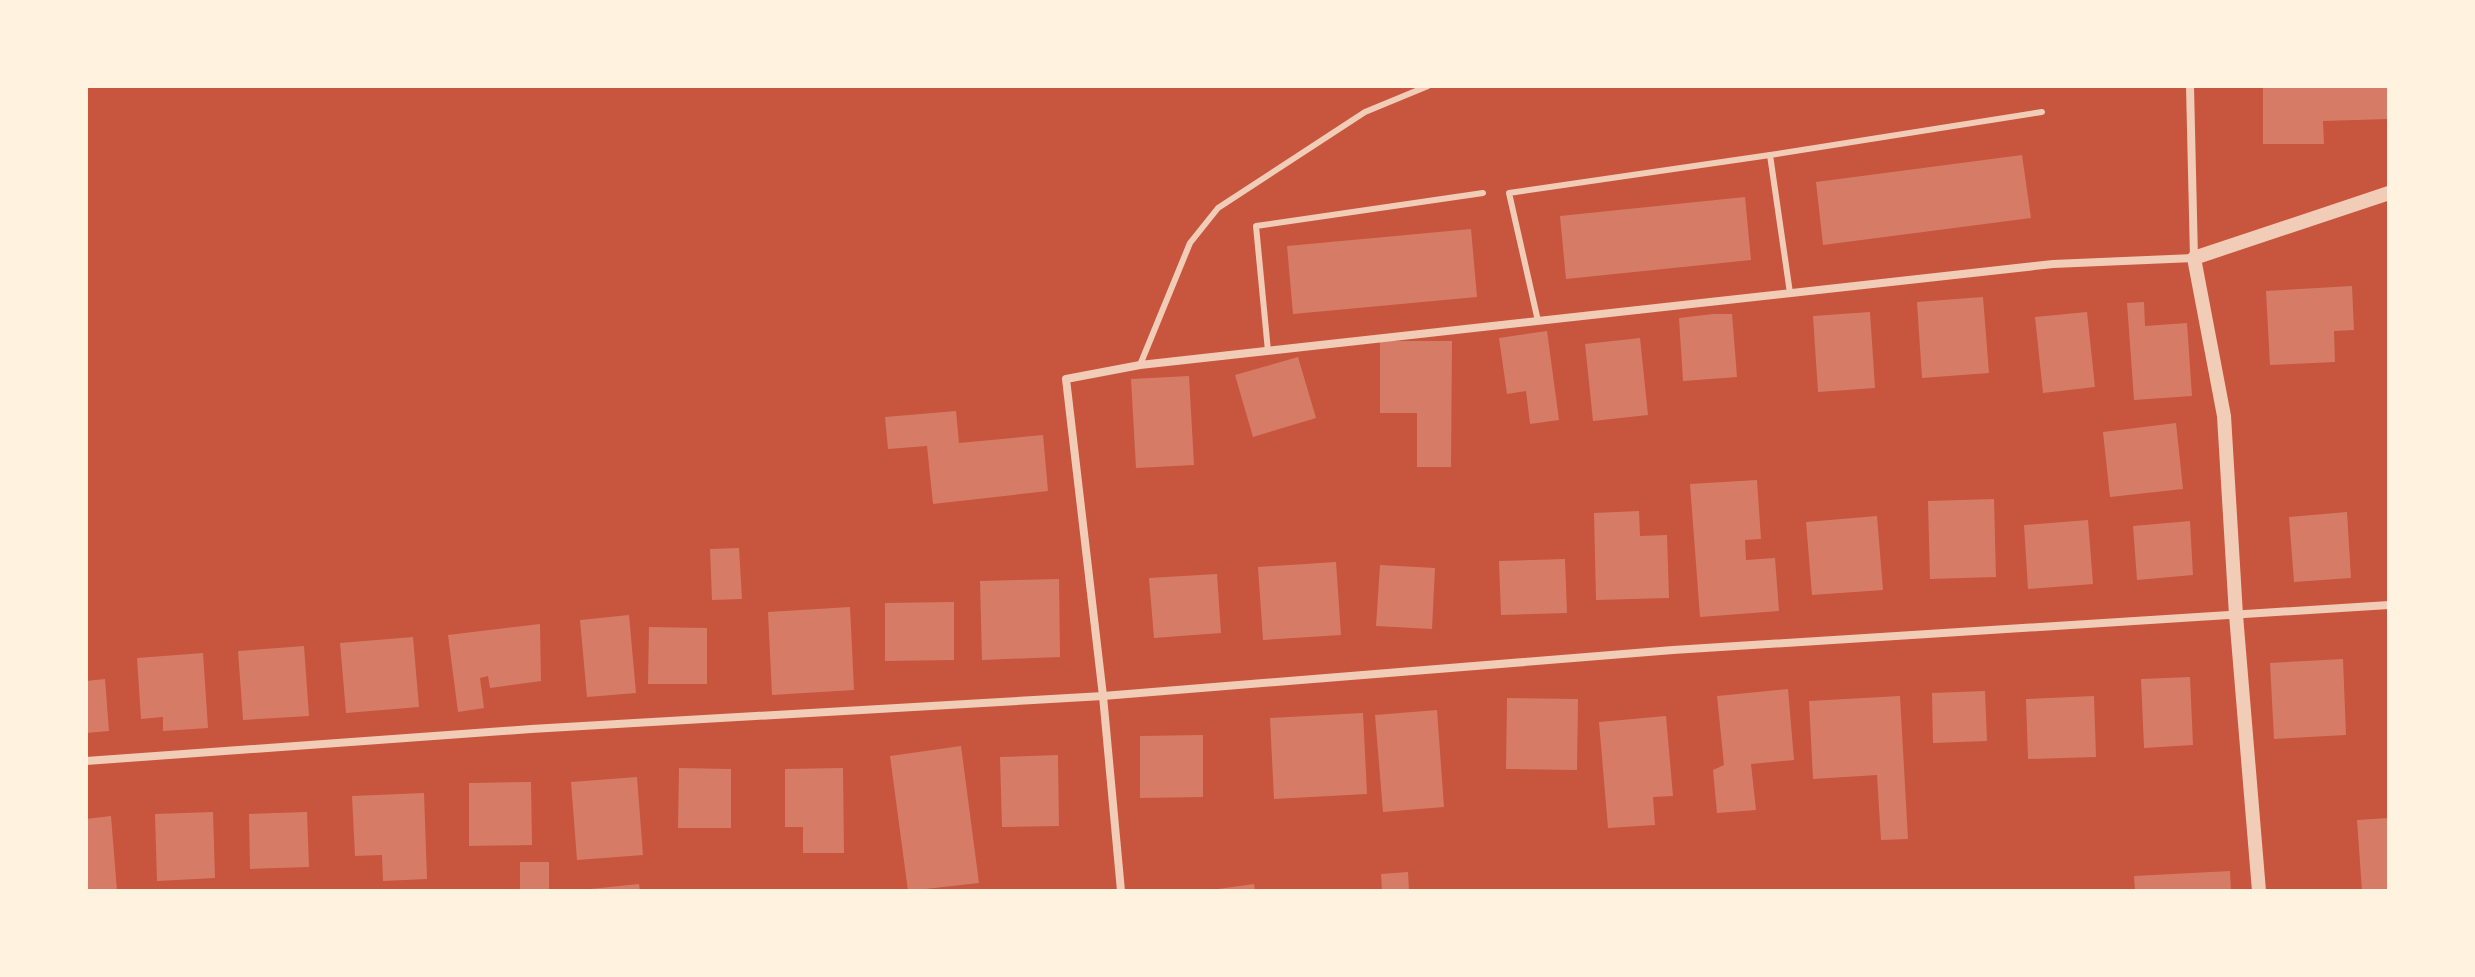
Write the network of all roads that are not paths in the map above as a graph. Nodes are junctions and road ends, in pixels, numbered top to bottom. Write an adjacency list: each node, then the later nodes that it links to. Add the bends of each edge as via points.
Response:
1 (1428, 86): 11 (lane, via 1365,112 1218,208 1190,243)
2 (2190, 86): 7 (street)
3 (2042, 112): 4 (lane)
4 (1770, 155): 8 (lane); 9 (lane, via 1509,193)
5 (1483, 193): 10 (lane, via 1256,226)
6 (2389, 193): 7 (street)
7 (2194, 258): 8 (street, via 2053,264); 13 (street, via 2224,416)
8 (1790, 293): 9 (street)
9 (1538, 321): 10 (street)
10 (1268, 351): 11 (street)
11 (1140, 365): 14 (street, via 1066,379)
12 (2389, 605): 13 (street)
13 (2236, 615): 14 (street, via 1673,650); 17 (street)
14 (1103, 696): 15 (street); 16 (street)
15 (86, 761)
16 (1121, 891)
17 (2259, 891)

